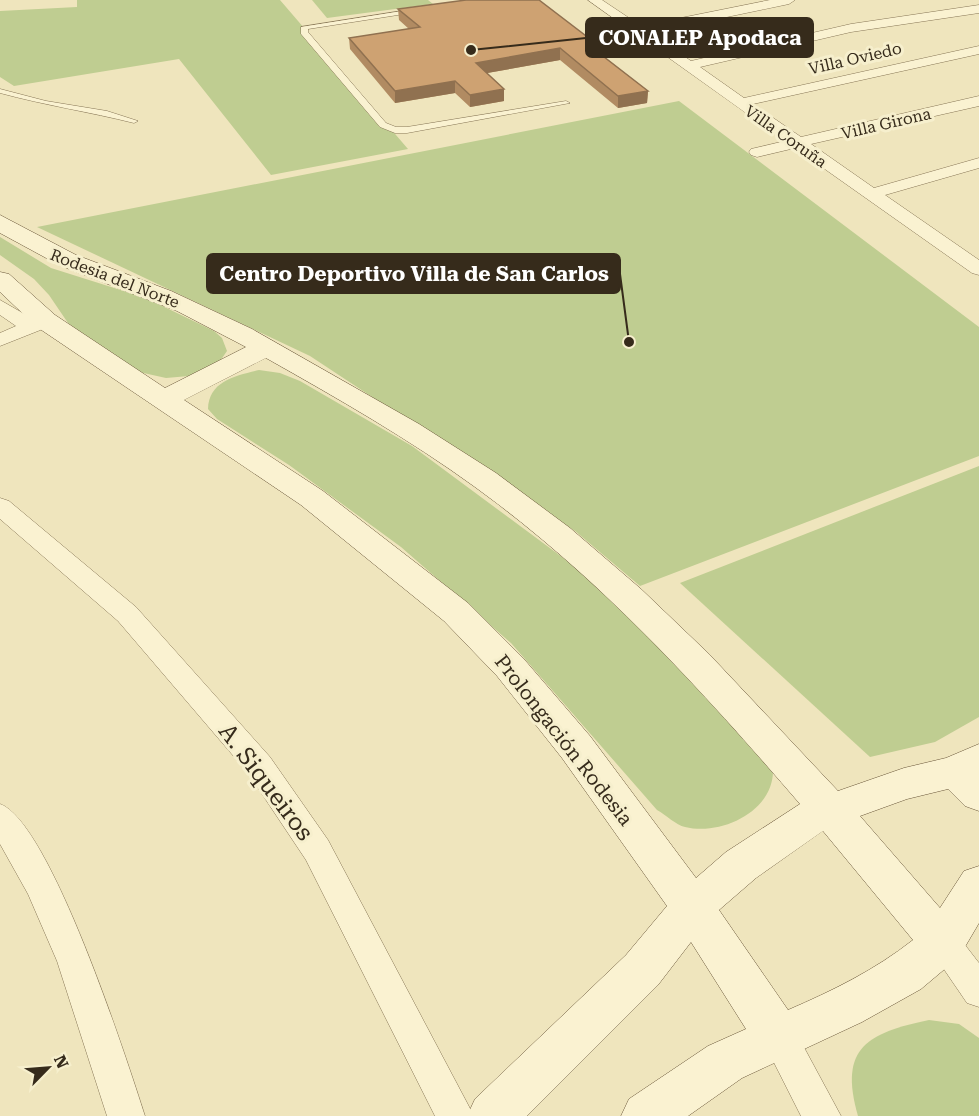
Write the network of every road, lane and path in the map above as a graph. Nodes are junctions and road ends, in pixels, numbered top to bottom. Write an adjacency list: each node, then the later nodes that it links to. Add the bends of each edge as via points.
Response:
1 (594, 0): 5 (street, Villa Coruña)
2 (789, 0): 5 (street)
3 (979, 9): 7 (street, via 851,28)
4 (420, 11): 10 (lane, via 322,23 305,27 304,32 382,125 395,130)
5 (638, 31): 7 (street, Villa Coruña)
6 (979, 50): 11 (street, Villa Oviedo)
7 (687, 66): 11 (street, Villa Coruña)
8 (0, 91): 12 (lane)
9 (979, 101): 13 (street, Villa Girona)
10 (566, 103)
11 (740, 104): 13 (street, Villa Coruña)
12 (134, 121)
13 (797, 144): 14 (street, Villa Girona); 16 (street, Villa Coruña)
14 (757, 152)
15 (979, 163): 16 (street)
16 (870, 194): 18 (street, Villa Coruña)
17 (0, 222): 23 (street, Rodesia del Norte, via 63,261 170,299)
18 (979, 269)
19 (0, 279): 21 (street)
20 (0, 306): 21 (street)
21 (39, 324): 22 (street); 24 (street)
22 (0, 340)
23 (264, 348): 24 (street); 27 (street, via 412,431 493,484 645,614)
24 (163, 400): 30 (street, Prolongación Rodesia, via 312,498 456,612 510,667 576,747)
25 (0, 506): 35 (street, A. Siqueiros, via 127,614 259,765 317,850)
26 (971, 775): 27 (street, via 904,784)
27 (830, 810): 30 (street, via 811,817 741,865); 31 (street)
28 (0, 817): 34 (street, via 23,849 83,979)
29 (979, 884): 31 (street)
30 (692, 907): 33 (street, Prolongación Rodesia); 36 (street, via 642,970)
31 (943, 943): 32 (street); 33 (street, via 882,988)
32 (979, 991)
33 (780, 1039): 37 (street, via 725,1062); 38 (street, Prolongación Rodesia)
34 (126, 1116)
35 (455, 1116)
36 (492, 1116)
37 (646, 1116)
38 (822, 1116)

